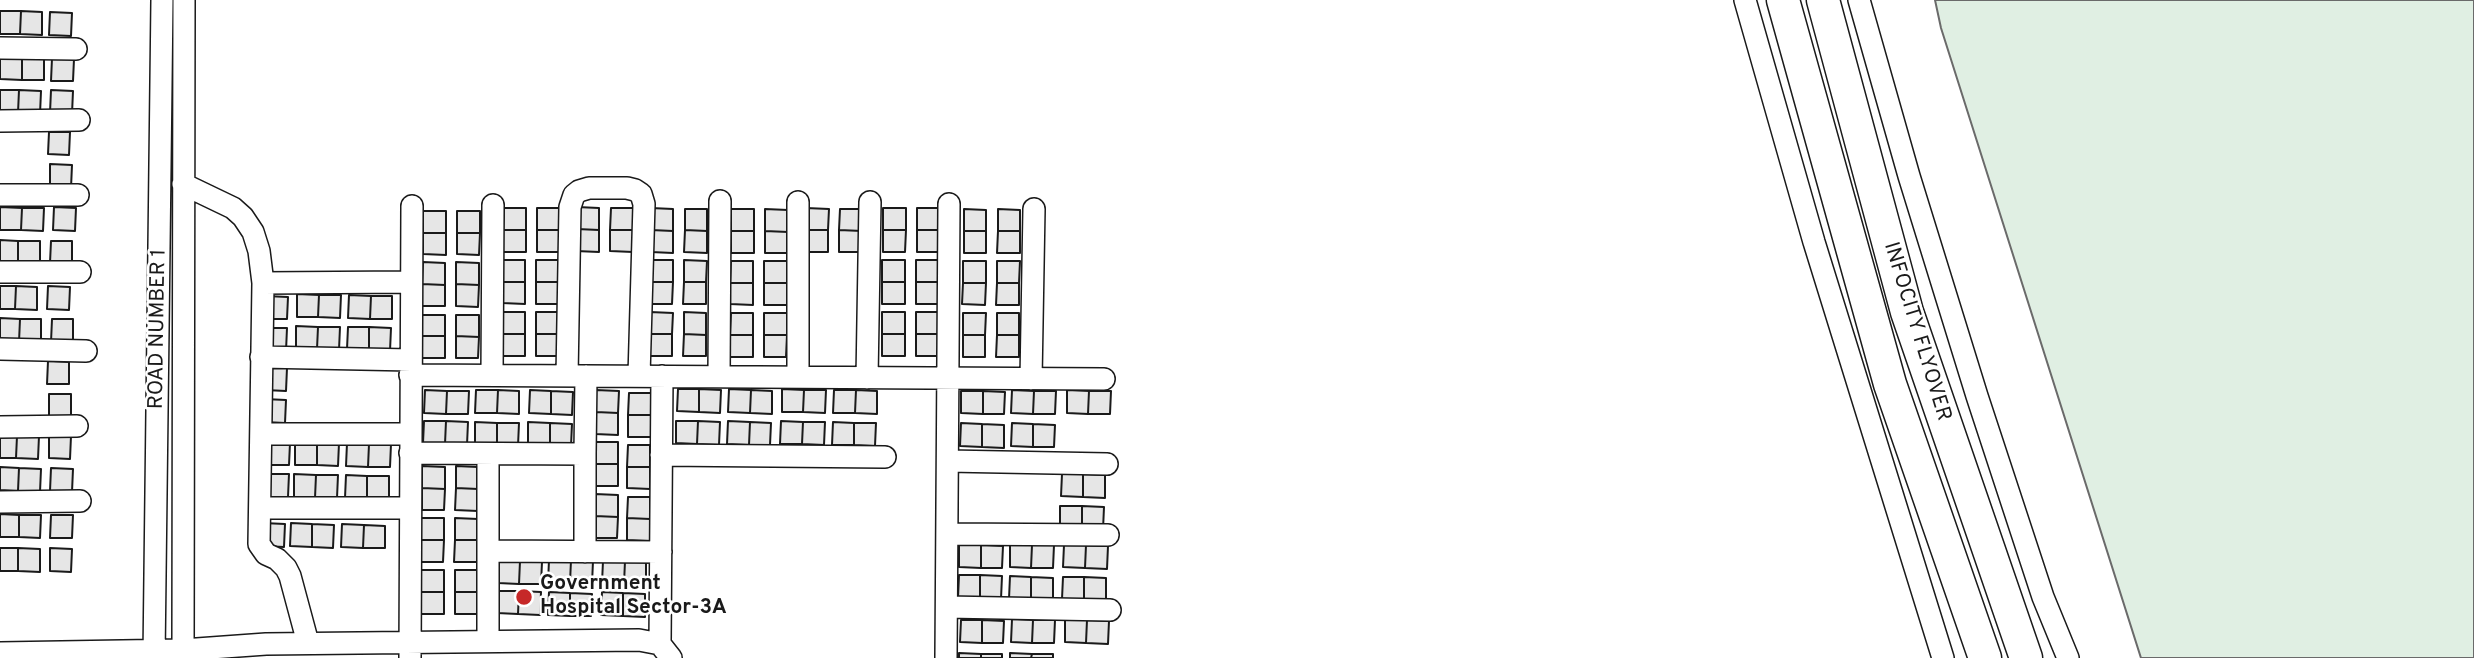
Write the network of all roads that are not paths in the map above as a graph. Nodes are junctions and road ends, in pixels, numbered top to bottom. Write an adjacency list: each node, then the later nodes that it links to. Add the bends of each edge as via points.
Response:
1 (162, 0): 66 (street, ROAD NUMBER 1)
2 (184, 0): 11 (street, ROAD NUMBER 1)
3 (1745, 0): 69 (street, via 1814,242)
4 (1783, 0): 70 (highway, INFOCITY FLYOVER, via 1890,384)
5 (1823, 0): 71 (highway, INFOCITY FLYOVER, via 1907,312)
6 (1859, 0): 72 (street, via 1977,396 2043,597)
7 (0, 48): 8 (street)
8 (76, 49)
9 (79, 120): 10 (street)
10 (0, 121)
11 (183, 184): 23 (street, via 243,217 259,251); 67 (street, ROAD NUMBER 1)
12 (0, 195): 13 (street)
13 (78, 195)
14 (720, 201): 33 (street)
15 (798, 202): 34 (street)
16 (870, 202): 35 (street)
17 (948, 204): 36 (street)
18 (494, 205): 29 (street)
19 (412, 206): 24 (street)
20 (1034, 208): 37 (street)
21 (0, 272): 22 (street)
22 (80, 272)
23 (263, 282): 24 (street); 27 (street)
24 (411, 282): 28 (street)
25 (0, 349): 26 (street)
26 (86, 351)
27 (261, 358): 28 (street); 41 (street)
28 (411, 367): 29 (street); 42 (street)
29 (492, 375): 30 (street)
30 (576, 376): 31 (street); 31 (street, via 570,207 579,191 627,188 641,194 644,204); 44 (street)
31 (639, 376): 32 (street)
32 (662, 376): 33 (street); 45 (street)
33 (719, 377): 34 (street)
34 (797, 377): 35 (street)
35 (867, 378): 36 (street)
36 (948, 378): 37 (street); 47 (street)
37 (1031, 379): 38 (street)
38 (1104, 379)
39 (77, 426): 40 (street)
40 (0, 427)
41 (261, 434): 42 (street); 51 (street)
42 (410, 443): 43 (street); 52 (street)
43 (488, 454): 44 (street); 55 (street)
44 (586, 454): 56 (street)
45 (661, 456): 46 (street); 57 (street)
46 (885, 457)
47 (948, 461): 48 (street); 53 (street)
48 (1107, 464)
49 (80, 501): 50 (street)
50 (0, 502)
51 (260, 508): 52 (street); 61 (street, via 261,549 286,568)
52 (410, 508): 62 (street)
53 (947, 534): 54 (street); 58 (street)
54 (1108, 535)
55 (488, 551): 56 (street); 60 (street)
56 (585, 552): 57 (street)
57 (661, 552): 64 (street)
58 (947, 607): 59 (street); 68 (street)
59 (1110, 610)
60 (488, 641): 62 (street); 64 (street, via 639,640)
61 (308, 643): 62 (street); 63 (street)
62 (410, 650)
63 (266, 651): 67 (street)
64 (666, 651)
65 (0, 653): 66 (street)
66 (154, 654): 67 (street)
67 (183, 654)
68 (947, 658)
69 (1943, 658)
70 (1985, 658)
71 (2026, 658)
72 (2068, 658)

